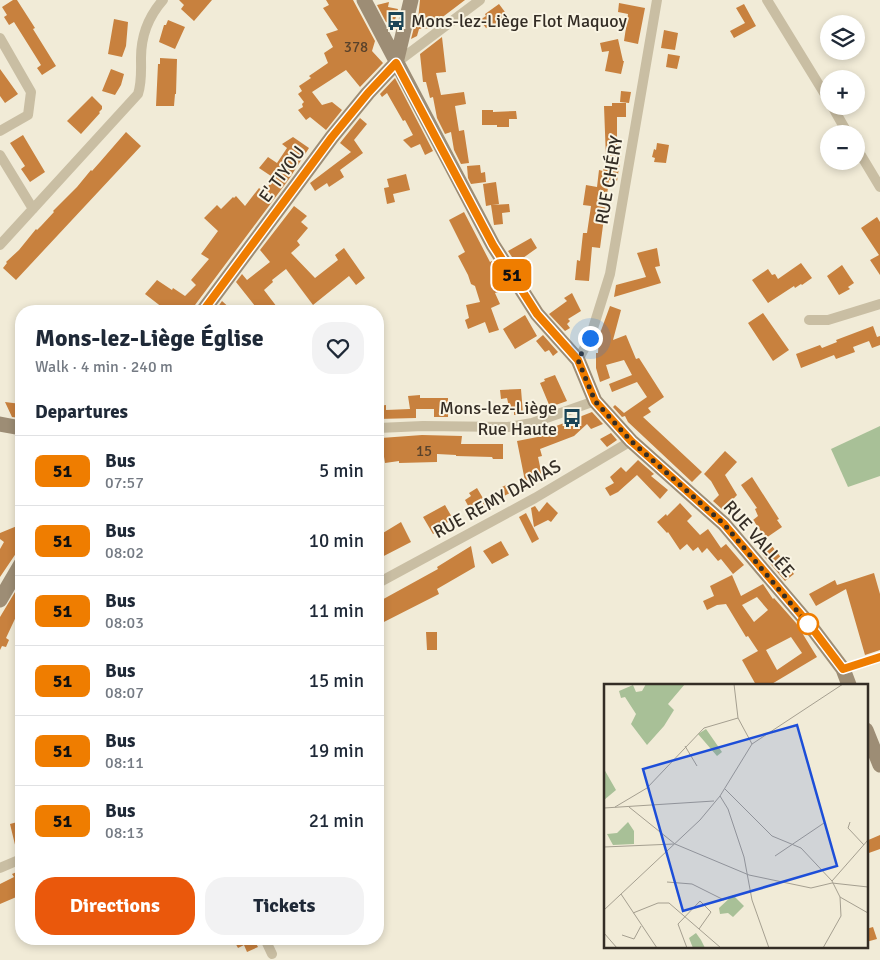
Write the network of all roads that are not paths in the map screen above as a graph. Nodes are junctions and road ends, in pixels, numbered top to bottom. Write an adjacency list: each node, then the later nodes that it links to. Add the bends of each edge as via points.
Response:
1 (163, 0): 14 (street, via 149,20 143,38 138,94)
2 (364, 0): 8 (street, RUE VALLÉE)
3 (411, 0): 8 (street)
4 (480, 0): 8 (street)
5 (658, 0): 19 (street, RUE CHÉRY, via 610,274 590,338)
6 (767, 0): 9 (street)
7 (0, 38): 10 (street, via 32,92 28,115)
8 (396, 63): 17 (street, E' TIYOU, via 332,137); 19 (street, RUE VALLÉE, via 493,245 537,314)
9 (820, 86)
10 (0, 131)
11 (0, 155): 14 (street)
12 (865, 162): 13 (street)
13 (880, 187)
14 (33, 209): 15 (street)
15 (0, 245)
16 (880, 304): 18 (street, via 828,320)
17 (207, 305)
18 (809, 320)
19 (578, 360): 20 (street, RUE VALLÉE)
20 (595, 401): 23 (street, via 532,423 508,427); 24 (street, RUE VALLÉE)
21 (0, 424): 22 (street)
22 (15, 427)
23 (384, 428)
24 (631, 441): 26 (street, RUE REMY DAMAS, via 535,498); 29 (street, RUE VALLÉE, via 724,524)
25 (15, 574): 27 (street)
26 (384, 580)
27 (0, 600)
28 (880, 657): 29 (street)
29 (843, 669): 30 (street, RUE VALLÉE)
30 (849, 684)
31 (868, 735): 32 (street)
32 (880, 765)
33 (15, 861): 34 (street)
34 (0, 868)
35 (268, 945): 36 (street)
36 (272, 954)

